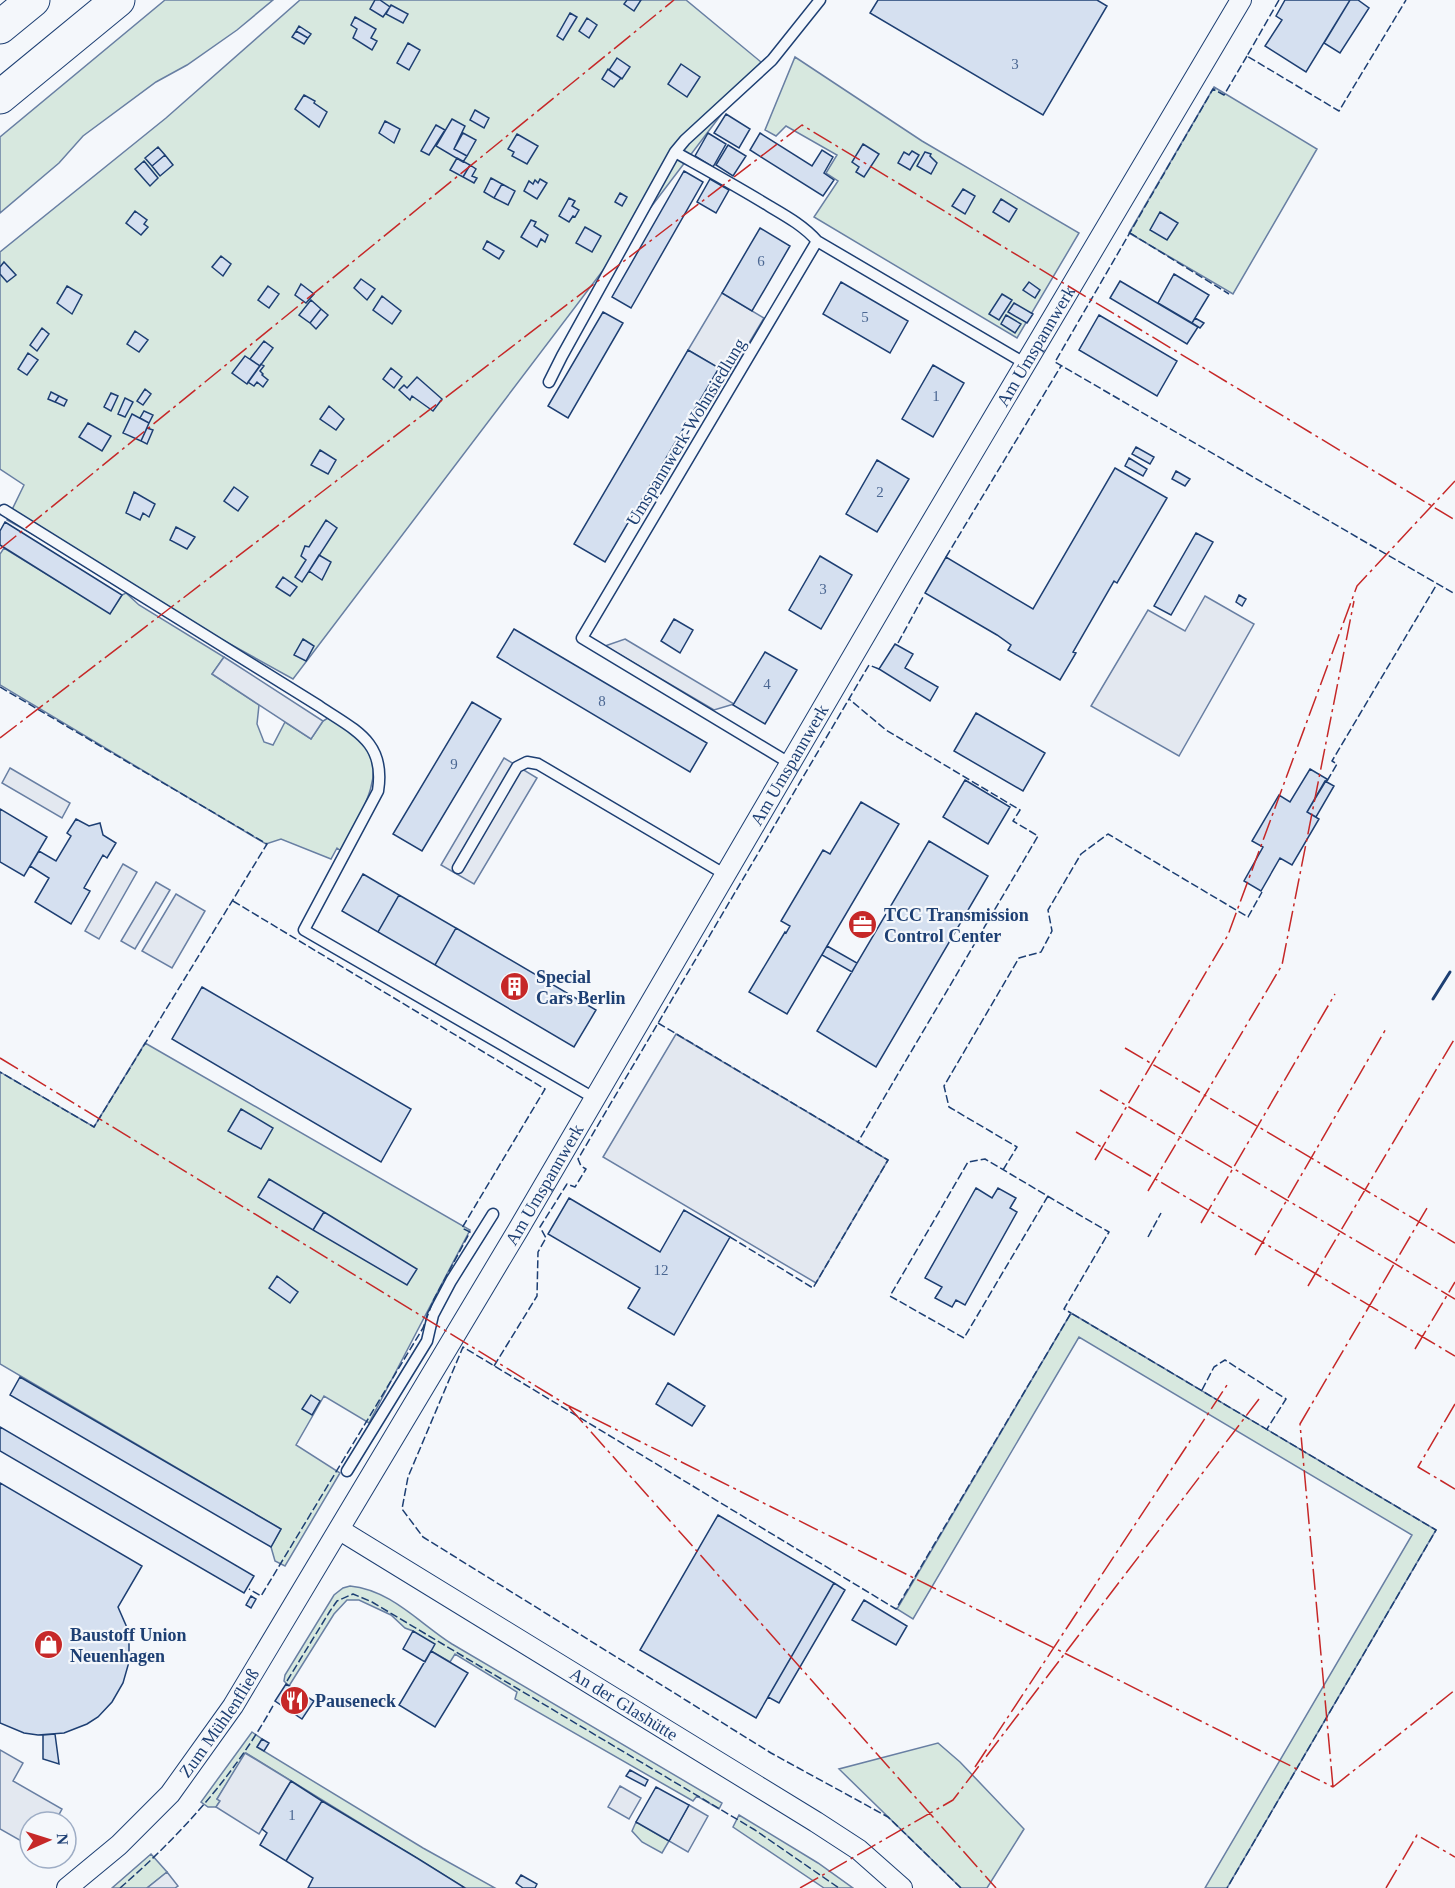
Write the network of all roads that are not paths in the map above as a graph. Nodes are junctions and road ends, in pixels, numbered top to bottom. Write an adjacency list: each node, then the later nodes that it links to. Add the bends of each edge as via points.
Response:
1 (33, 0): 5 (highway)
2 (118, 0): 6 (highway)
3 (820, 0): 7 (lane, via 772,60)
4 (1241, 0): 9 (street, Am Umspannwerk)
5 (0, 27)
6 (0, 97)
7 (675, 152): 8 (lane, via 795,222); 10 (lane)
8 (817, 241): 9 (lane); 12 (lane, Umspannwerk-Wohnsiedlung, via 582,638)
9 (1026, 364): 12 (street, Am Umspannwerk)
10 (549, 382)
11 (4, 510): 15 (lane, via 368,739 381,774 378,791 304,930)
12 (791, 764): 14 (street, Am Umspannwerk)
13 (458, 868): 14 (lane, via 517,767 527,762 538,764)
14 (726, 875): 15 (street, Am Umspannwerk)
15 (594, 1098): 18 (street, Am Umspannwerk)
16 (493, 1214): 17 (lane, via 446,1289 433,1315 427,1341)
17 (347, 1471)
18 (340, 1530): 19 (street, Zum Mühlenfließ, via 233,1706 170,1794 119,1845); 20 (street, An der Glashütte, via 816,1822 859,1850)
19 (67, 1888)
20 (902, 1888)

